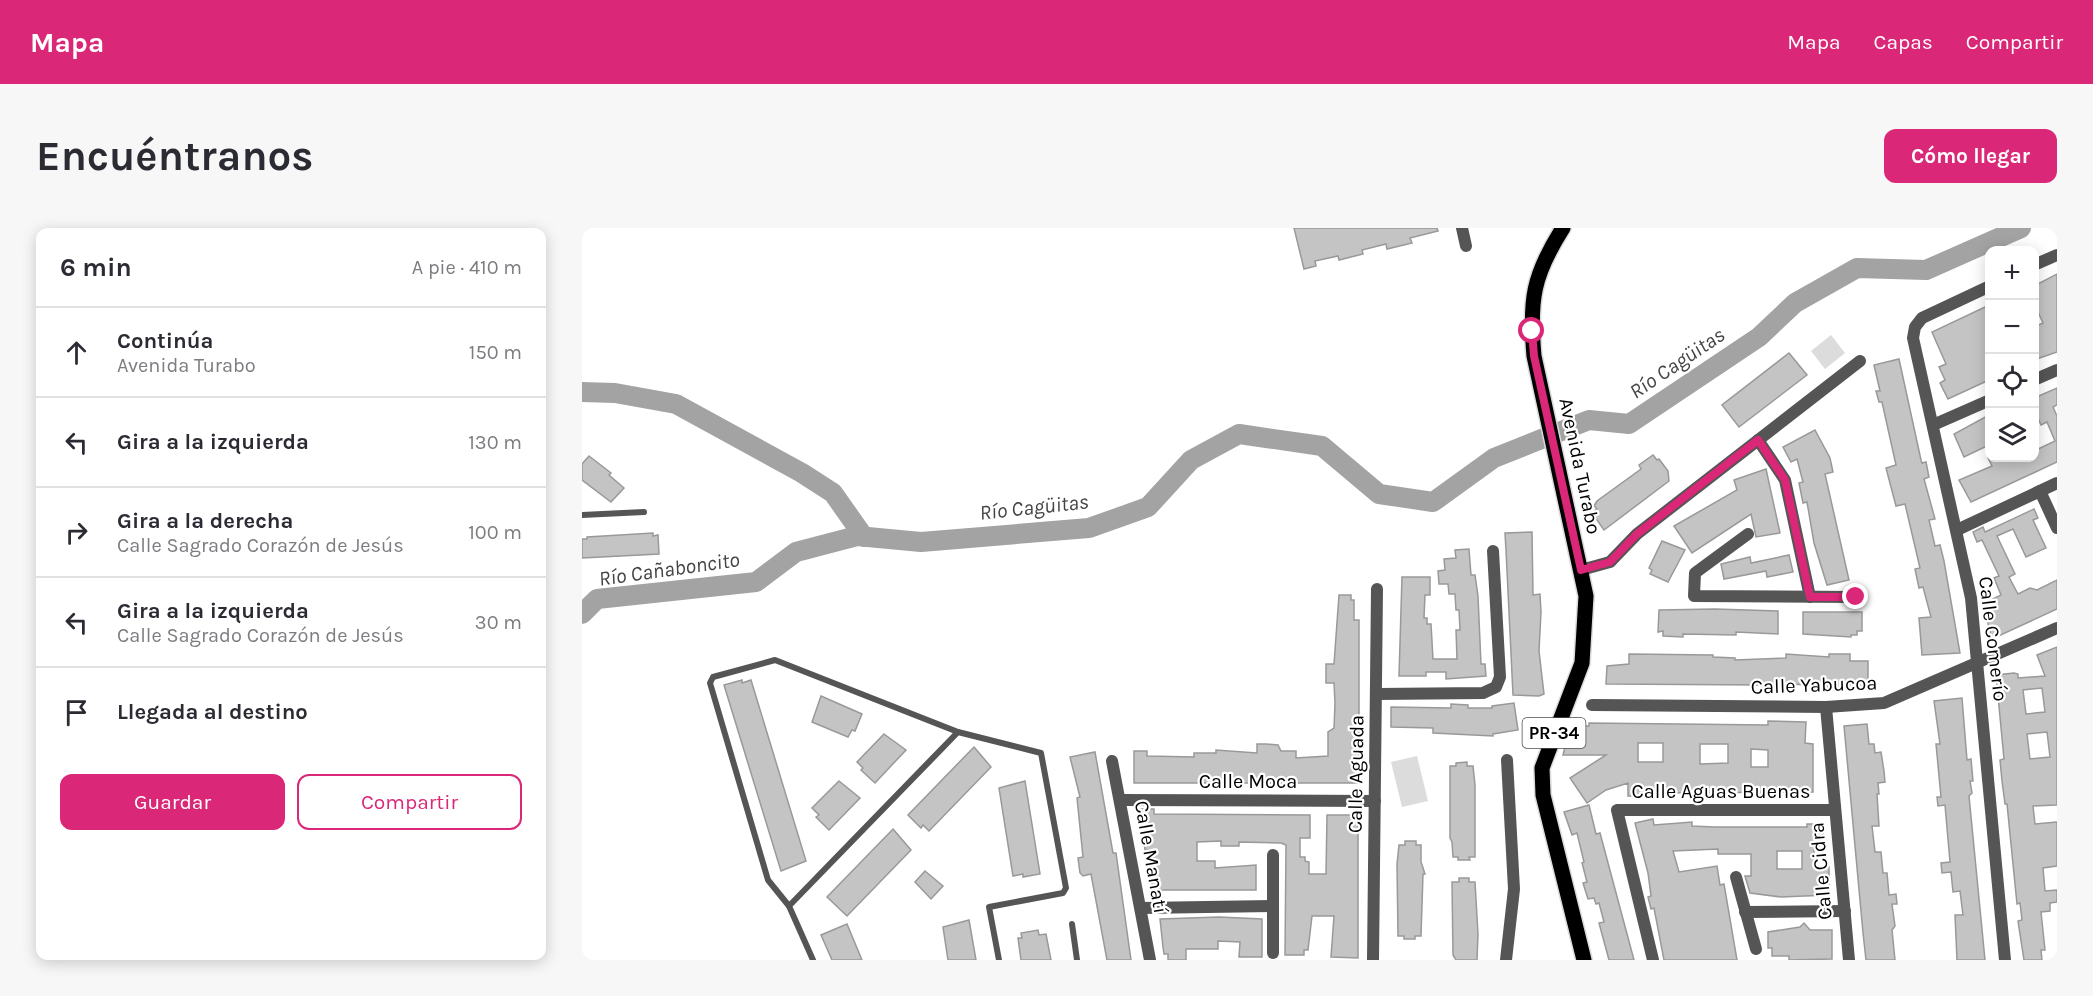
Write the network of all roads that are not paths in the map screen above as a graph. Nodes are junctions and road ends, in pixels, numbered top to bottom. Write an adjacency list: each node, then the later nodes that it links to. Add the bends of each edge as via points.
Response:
1 (1462, 228): 3 (street)
2 (1563, 228): 21 (main road, Avenida Turabo / PR-34, via 1538,270 1531,317 1534,356)
3 (1466, 246)
4 (2057, 255): 5 (street)
5 (2039, 263)
6 (1985, 288): 11 (street, Calle Comerío, via 1922,318 1915,327 1914,339)
7 (1860, 361): 12 (street)
8 (2057, 370): 9 (street)
9 (2039, 378)
10 (1985, 402): 11 (street)
11 (1934, 425): 18 (street, Calle Comerío)
12 (1758, 440): 21 (street, via 1637,534 1610,562); 23 (street, via 1785,480)
13 (2057, 483): 14 (street)
14 (2040, 491): 17 (street); 18 (street)
15 (644, 513): 16 (lane)
16 (582, 515)
17 (2057, 528)
18 (1957, 530): 26 (street, Calle Comerío, via 1971,598)
19 (1748, 534): 23 (street, via 1695,573 1694,596)
20 (1492, 551): 27 (street, via 1500,677 1496,687 1483,693)
21 (1581, 570): 52 (main road, Avenida Turabo / PR-34, via 1586,596 1582,663 1542,768 1543,795)
22 (1377, 590): 27 (street, Calle Aguada)
23 (1810, 597): 24 (street)
24 (1856, 597)
25 (2057, 628): 26 (street, Calle Yabucoa)
26 (1978, 664): 29 (street, Calle Yabucoa, via 1884,703); 55 (street, Calle Comerío)
27 (1377, 694): 34 (street, Calle Aguada)
28 (1592, 705): 29 (street, Calle Yabucoa)
29 (1826, 707): 35 (street, Calle Cidra)
30 (958, 732): 38 (lane); 38 (lane, via 775,660 713,677 710,683 768,880); 47 (lane, via 1041,753 1066,888 1063,893 989,907)
31 (1507, 760): 51 (street, via 1514,889)
32 (1112, 761): 33 (street, Calle Manatí)
33 (1121, 800): 34 (street, Calle Moca); 40 (street, Calle Manatí)
34 (1375, 801): 50 (street, Calle Aguada)
35 (1835, 810): 41 (street, Calle Cidra); 53 (street, Calle Aguas Buenas, via 1617,810)
36 (1273, 855): 39 (street)
37 (1736, 877): 42 (street)
38 (789, 906): 46 (lane)
39 (1272, 906): 40 (street); 45 (street)
40 (1141, 908): 49 (street, Calle Manatí)
41 (1845, 911): 42 (street); 54 (street, Calle Cidra)
42 (1746, 912): 44 (street)
43 (1072, 924): 48 (lane)
44 (1756, 949)
45 (1273, 953)
46 (813, 960)
47 (999, 960)
48 (1077, 960)
49 (1150, 960)
50 (1373, 960)
51 (1506, 960)
52 (1584, 960)
53 (1653, 960)
54 (1849, 960)
55 (2004, 960)

